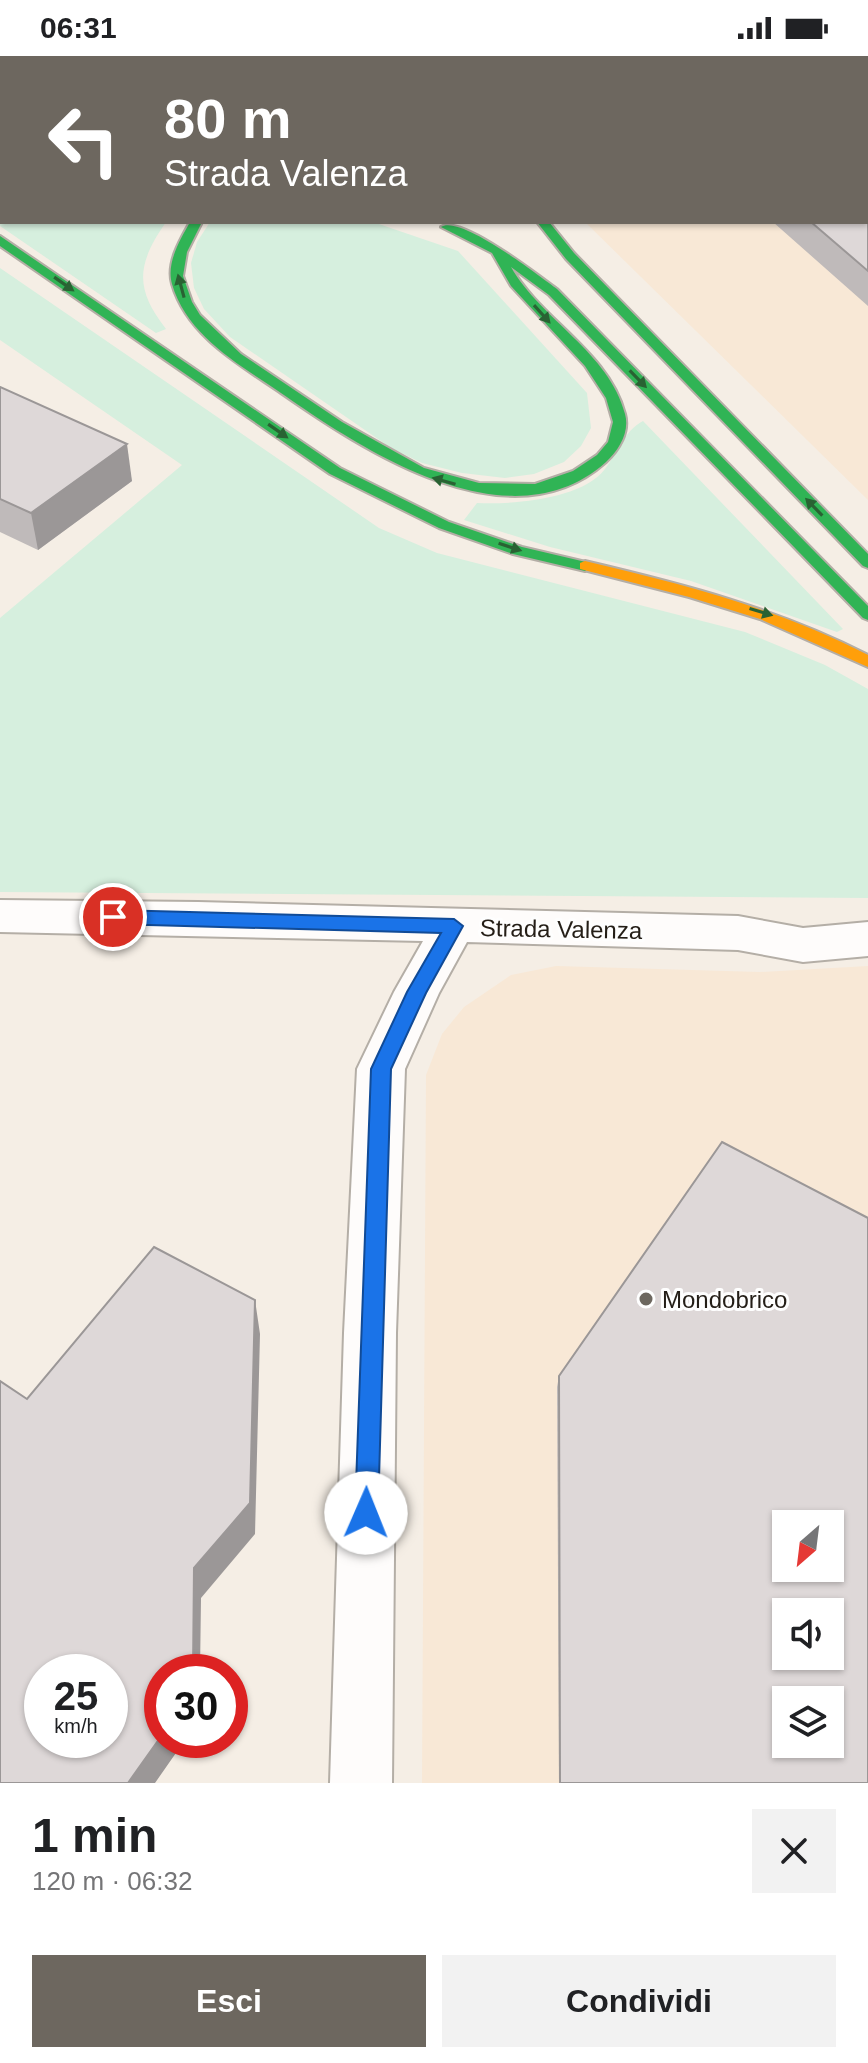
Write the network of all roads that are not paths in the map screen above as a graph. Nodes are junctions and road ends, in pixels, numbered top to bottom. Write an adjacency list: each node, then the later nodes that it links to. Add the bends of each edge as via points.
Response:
1 (195, 224): 5 (main road, one-way to 1, via 516,284 597,376 619,414 617,437 607,455 581,474 543,488 469,489 419,474 370,448 217,342 190,309 177,282 180,253)
2 (545, 224): 6 (main road, one-way to 2)
3 (483, 226): 5 (main road, via 440,226)
4 (0, 240): 8 (main road, one-way to 8, via 335,471 444,525 518,551 683,589 775,617)
5 (497, 251): 7 (main road, one-way to 7, via 553,292)
6 (868, 563)
7 (868, 615)
8 (868, 662)
9 (868, 913): 12 (street, Strada Valenza, via 797,919)
10 (0, 916): 11 (street, Strada Valenza)
11 (454, 926): 12 (street, Strada Valenza); 14 (street, via 381,1069)
12 (738, 933): 13 (street, Strada Valenza, via 803,945)
13 (868, 939)
14 (361, 1783)

